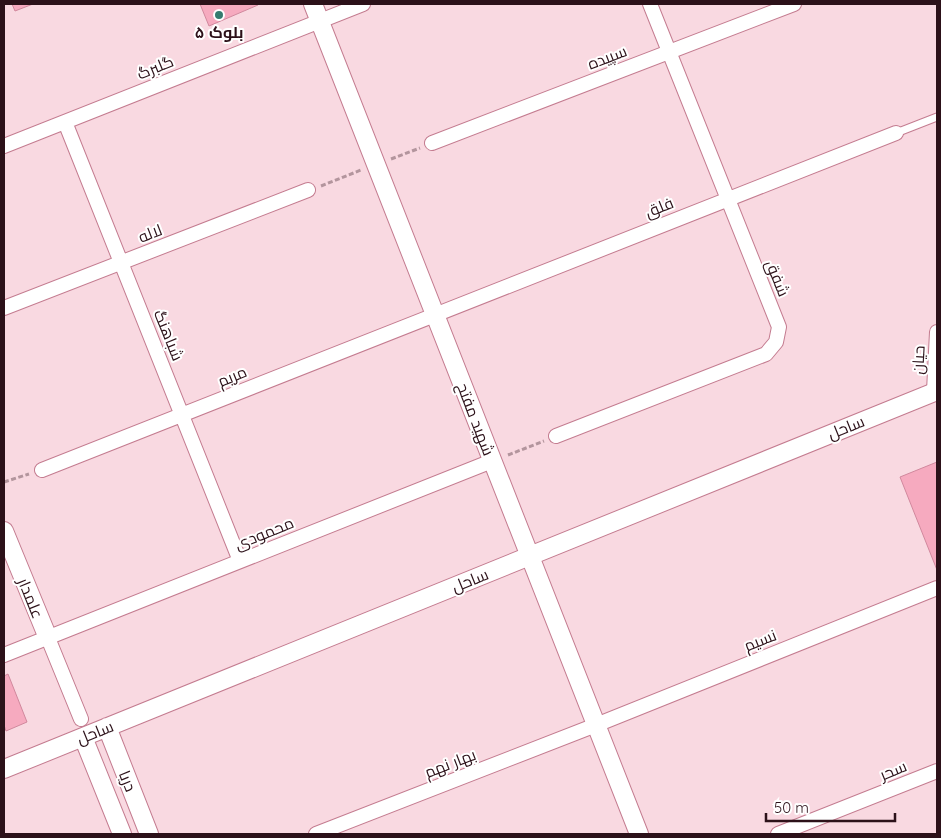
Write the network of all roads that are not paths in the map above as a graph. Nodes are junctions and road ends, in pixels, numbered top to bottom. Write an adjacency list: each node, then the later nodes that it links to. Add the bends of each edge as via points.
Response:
1 (312, 4): 5 (street, شهید مفتح)
2 (362, 4): 5 (street, گلبرگ)
3 (650, 4): 6 (street, شفق)
4 (794, 4): 6 (street, سپیده)
5 (319, 21): 8 (street, گلبرگ); 16 (street, شهید مفتح)
6 (669, 52): 10 (street, سپیده); 13 (street, شفق)
7 (937, 117): 9 (lane)
8 (65, 122): 11 (street, گلبرگ); 14 (street, شباهنگ)
9 (896, 133): 13 (street, فلق)
10 (432, 143)
11 (4, 146)
12 (308, 190): 14 (street, لاله)
13 (728, 199): 16 (street, فلق); 20 (street, شفق, via 779,327 776,342 766,354)
14 (121, 263): 15 (street, لاله); 19 (street, شباهنگ)
15 (4, 308)
16 (435, 314): 19 (street, مریم); 21 (street, شهید مفتح)
17 (937, 332): 18 (street, حیان)
18 (936, 391): 24 (street, ساحل)
19 (182, 415): 22 (street, مریم); 25 (street, شباهنگ)
20 (556, 436)
21 (492, 462): 24 (street, شهید مفتح); 25 (street, محمودی)
22 (42, 470)
23 (4, 531): 27 (street, علمدار)
24 (530, 556): 30 (street, شهید مفتح); 31 (street, ساحل)
25 (240, 561): 27 (street, محمودی)
26 (937, 588): 30 (street, نسیم)
27 (48, 638): 28 (street, محمودی); 29 (street)
28 (4, 655)
29 (81, 719)
30 (596, 725): 35 (street, بهار نهم); 39 (street, شهید مفتح)
31 (107, 727): 32 (street, ساحل); 37 (street, دریا)
32 (83, 737): 33 (street, ساحل); 36 (street, دریا)
33 (4, 769)
34 (937, 771): 40 (street, سحر)
35 (342, 829): 38 (street, بهار نهم)
36 (122, 834)
37 (150, 834)
38 (316, 834)
39 (639, 834)
40 (778, 834)

